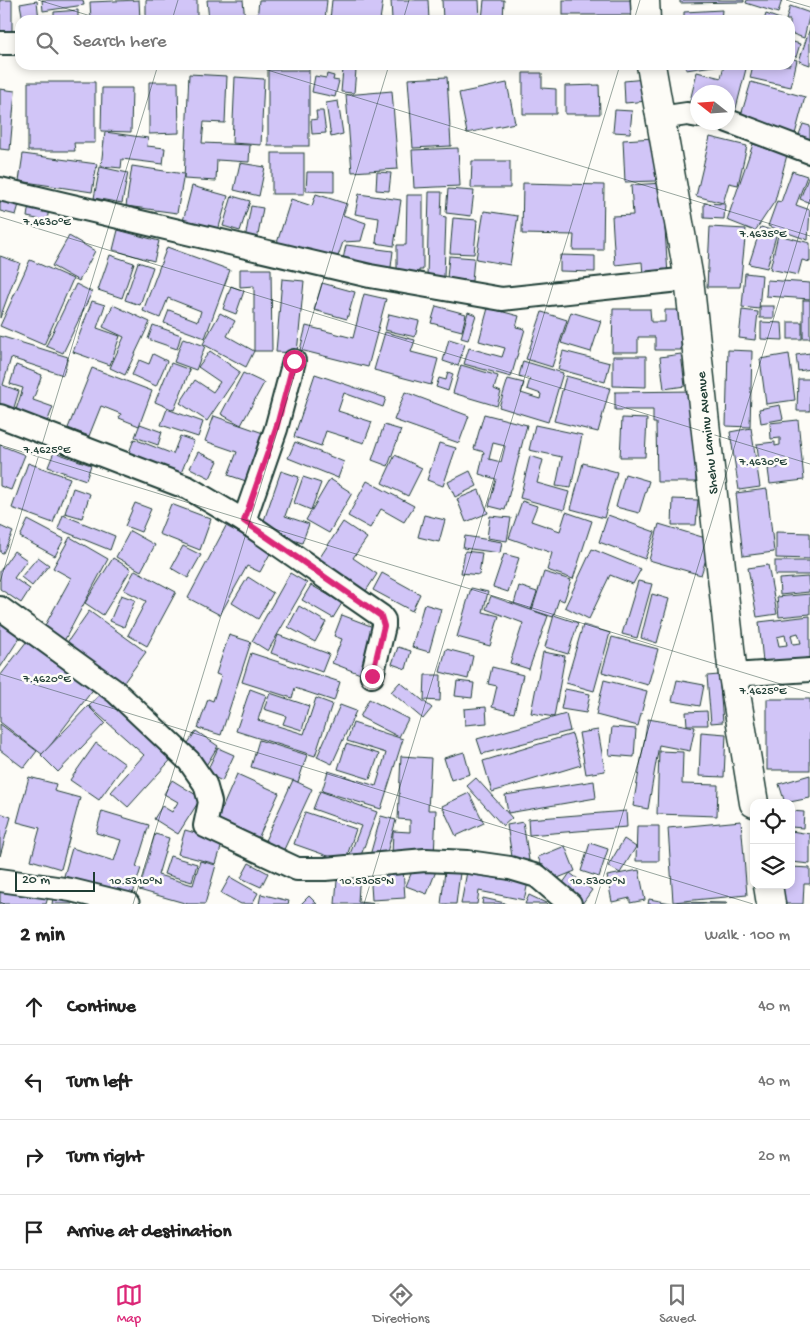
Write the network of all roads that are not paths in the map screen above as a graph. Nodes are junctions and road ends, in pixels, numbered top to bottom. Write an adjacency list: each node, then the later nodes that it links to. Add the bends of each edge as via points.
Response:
1 (646, 0): 2 (street)
2 (646, 15)
3 (15, 43): 4 (street)
4 (0, 44)
5 (652, 70): 7 (street, Shehu Laminu Avenue)
6 (690, 115): 7 (street)
7 (660, 118): 11 (street, Shehu Laminu Avenue)
8 (735, 124): 9 (street)
9 (810, 152)
10 (0, 190): 11 (street, via 370,276 502,299)
11 (689, 279): 17 (street, Shehu Laminu Avenue)
12 (294, 361): 14 (street, via 276,429)
13 (0, 416): 14 (street, via 188,488)
14 (244, 521): 18 (street, via 381,616 384,626)
15 (0, 608): 23 (street, via 116,692 189,761 205,784 210,802 205,826 297,869 425,860 468,862 537,876)
16 (810, 670): 17 (street)
17 (734, 675): 19 (street, Shehu Laminu Avenue)
18 (372, 676)
19 (753, 799)
20 (0, 880): 22 (street, via 71,890)
21 (769, 889): 24 (street)
22 (128, 904)
23 (570, 904)
24 (771, 904)

